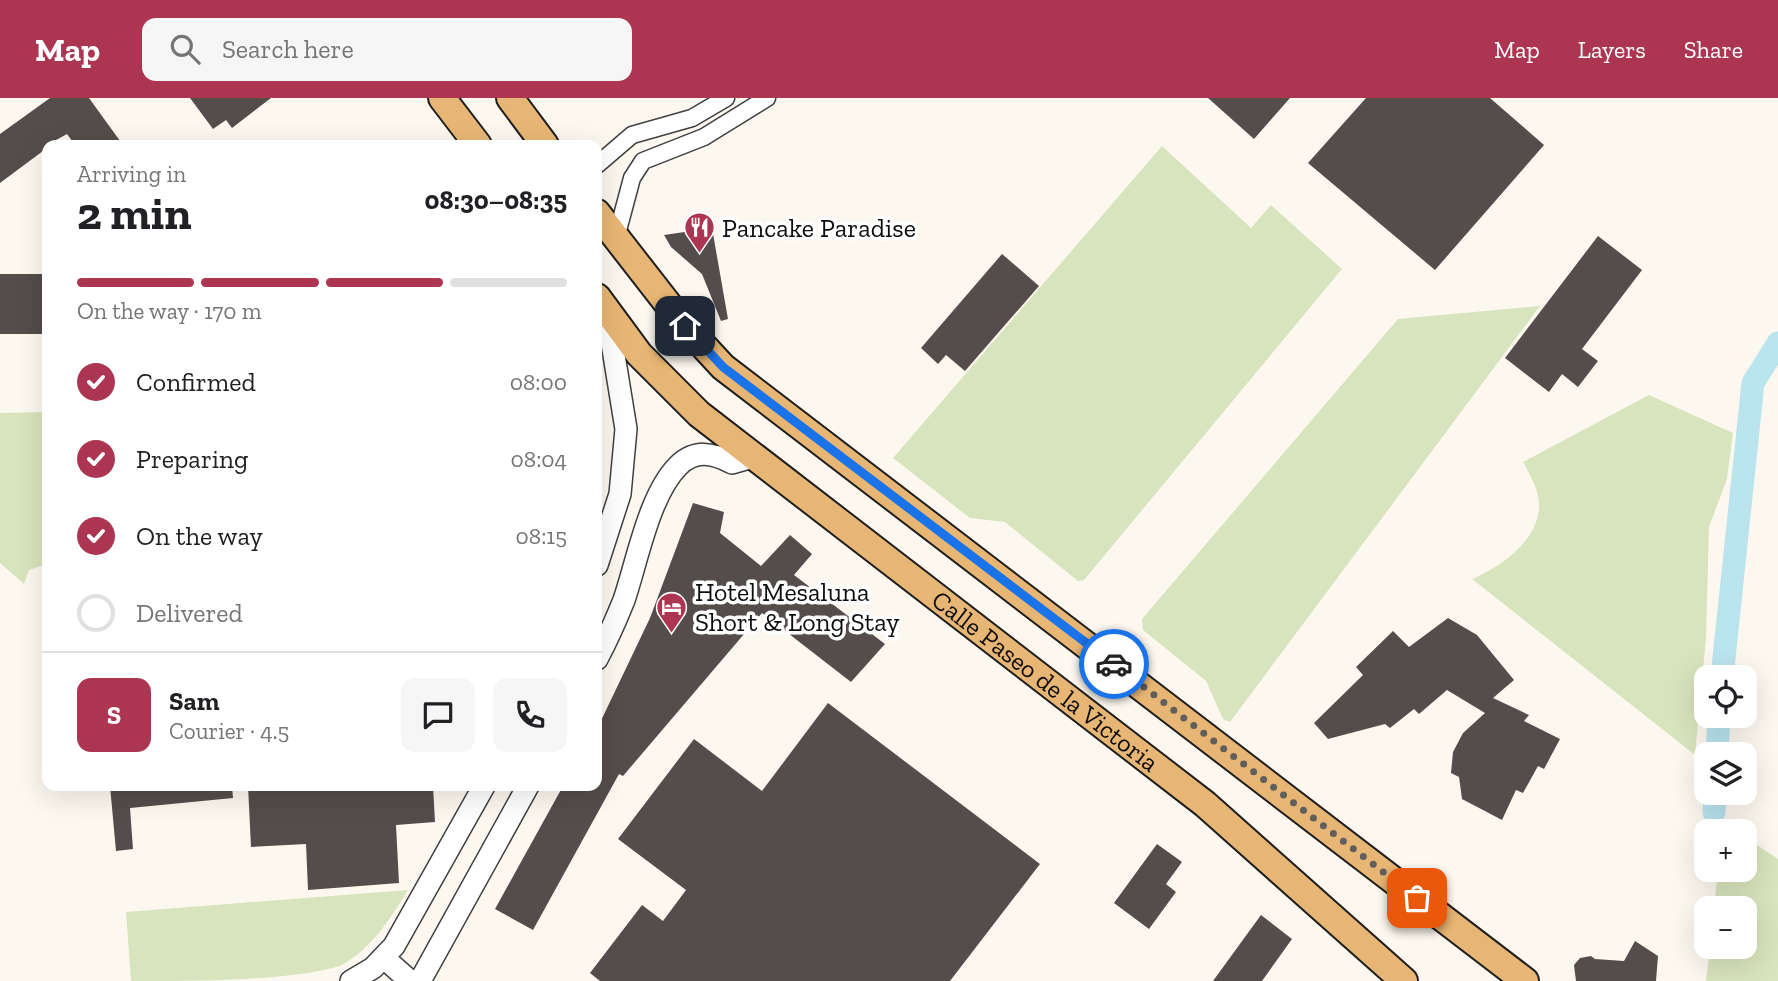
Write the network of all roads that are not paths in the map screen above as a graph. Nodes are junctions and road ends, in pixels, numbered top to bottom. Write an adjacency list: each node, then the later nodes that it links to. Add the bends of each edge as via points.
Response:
1 (442, 98): 5 (main road)
2 (510, 98): 6 (main road)
3 (726, 98): 7 (street, via 692,118 632,135)
4 (767, 98): 9 (street, via 704,137 643,161 632,178)
5 (474, 140)
6 (541, 140)
7 (602, 161)
8 (602, 220): 9 (main road, Calle Paseo de la Victoria)
9 (616, 238): 22 (main road, Calle Paseo de la Victoria, via 723,367)
10 (602, 304): 11 (main road, Calle Paseo de la Victoria, via 667,385); 12 (street, via 626,429 620,494)
11 (753, 457): 13 (street, via 732,463 716,454 704,454 678,467 653,511); 21 (main road, Calle Paseo de la Victoria, via 1205,804)
12 (602, 550)
13 (606, 619): 14 (street)
14 (602, 637)
15 (481, 791): 17 (street, via 405,930)
16 (525, 791): 20 (street)
17 (384, 958): 18 (street); 19 (street)
18 (351, 981)
19 (410, 981)
20 (420, 981)
21 (1404, 981)
22 (1525, 981)

